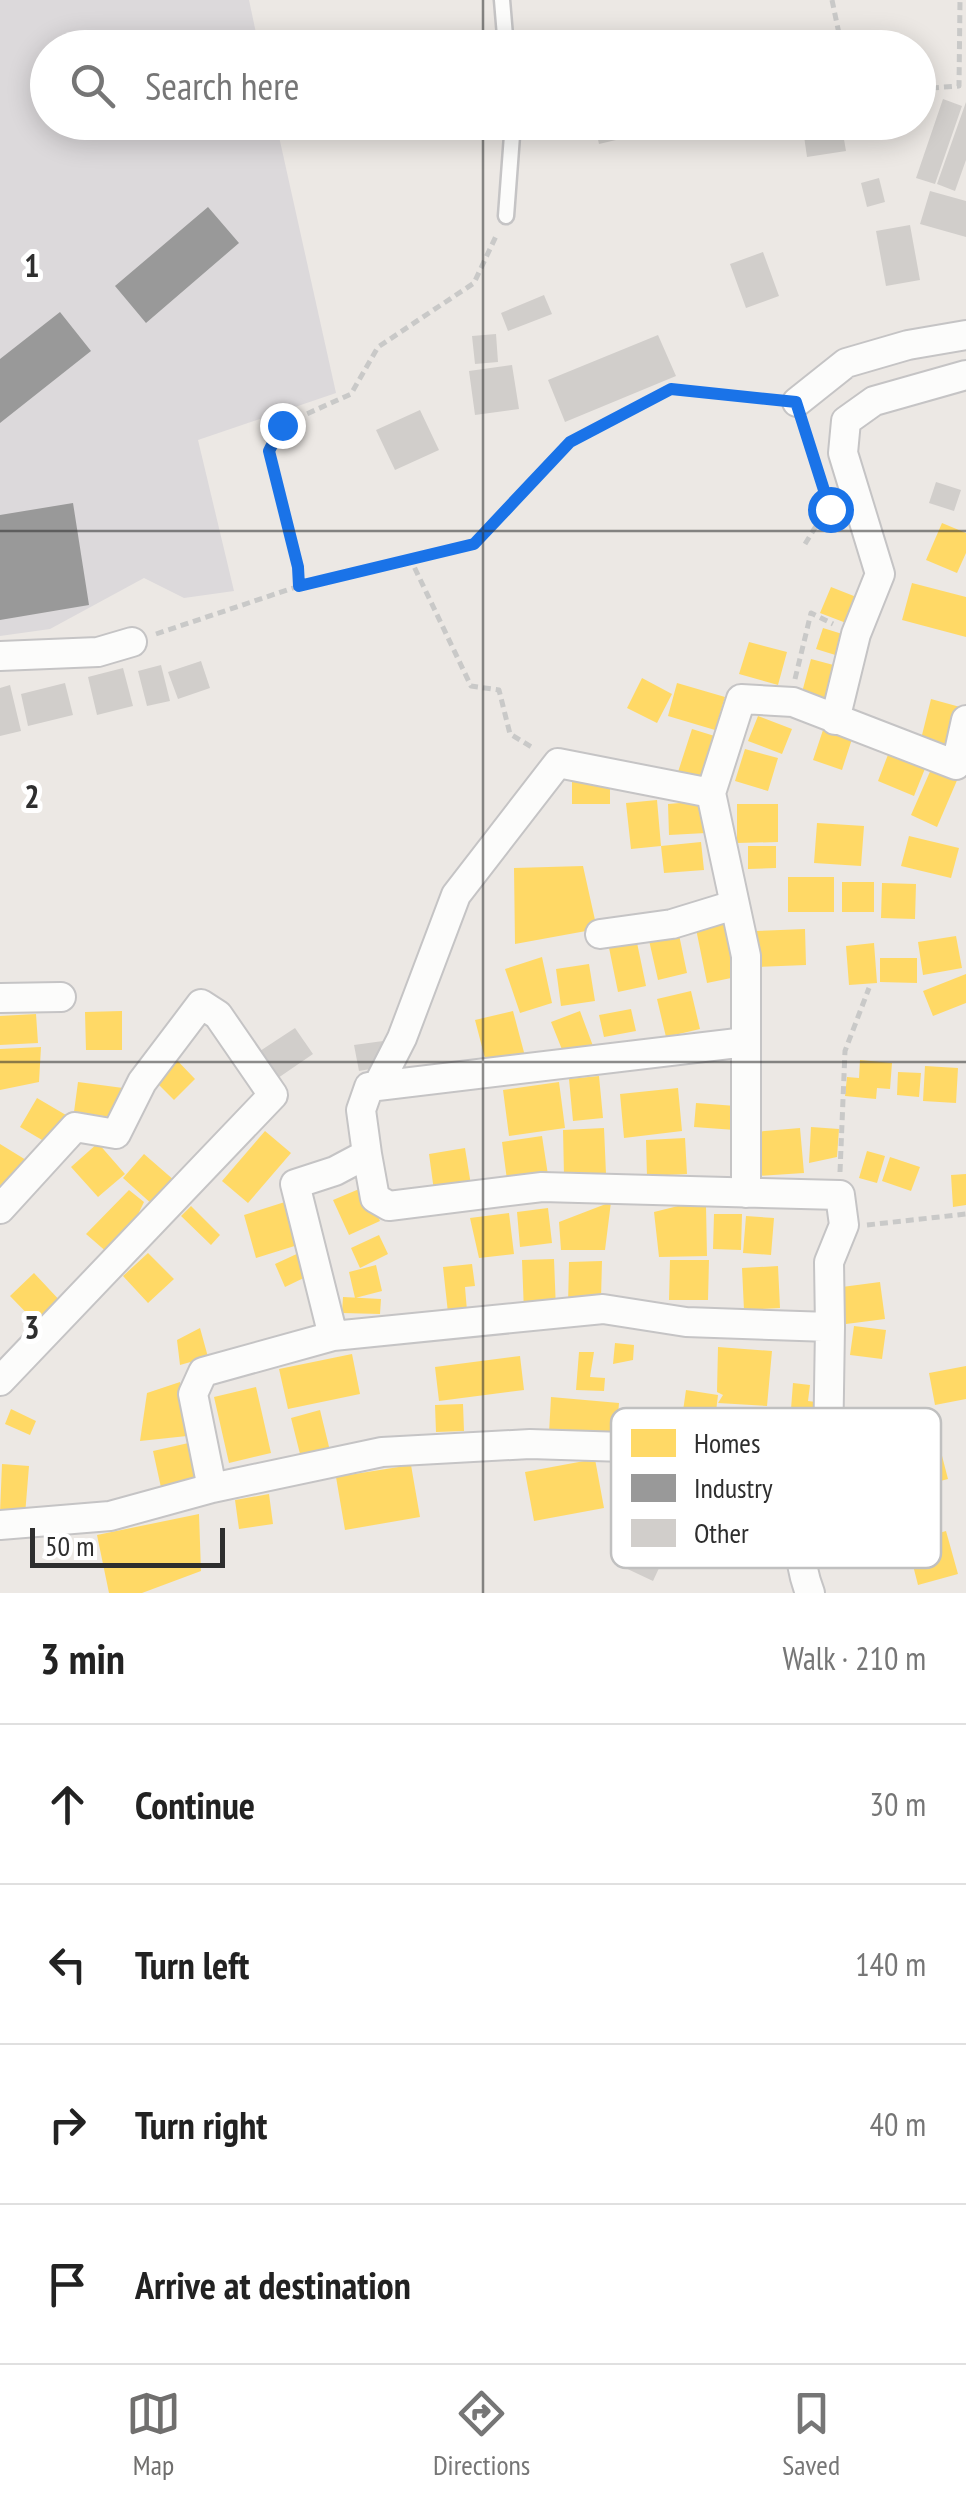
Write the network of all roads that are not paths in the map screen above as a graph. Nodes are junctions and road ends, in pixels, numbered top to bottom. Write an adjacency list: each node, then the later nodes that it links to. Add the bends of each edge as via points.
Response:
1 (502, 0): 2 (lane)
2 (504, 30)
3 (512, 140): 4 (lane)
4 (506, 216)
5 (966, 335): 7 (street, via 846,363)
6 (966, 375): 10 (street, via 874,401 846,420 843,453 880,574 856,634)
7 (796, 402)
8 (132, 642): 9 (street, via 98,652)
9 (0, 656)
10 (835, 720): 12 (street); 13 (street, via 793,702 741,698)
11 (966, 720): 12 (street)
12 (961, 767)
13 (711, 793): 14 (street); 19 (street, via 558,763 456,896)
14 (734, 906): 15 (street); 18 (street, via 746,956)
15 (600, 934)
16 (61, 996): 17 (street)
17 (0, 998)
18 (746, 1042): 19 (street); 21 (street)
19 (378, 1085): 20 (street, via 369,1087 361,1110)
20 (366, 1154): 21 (street, via 375,1198 390,1206 542,1187); 24 (street, via 295,1184)
21 (746, 1193): 23 (street, via 840,1195 844,1225 828,1262)
22 (0, 1209): 25 (street, via 75,1127 116,1134 142,1082 201,1004 218,1015 273,1096)
23 (830, 1328): 24 (street, via 686,1322 602,1309); 26 (street)
24 (333, 1336): 28 (street, via 203,1372 193,1394)
25 (0, 1381)
26 (829, 1408)
27 (611, 1447): 28 (street, via 382,1452)
28 (212, 1488): 29 (street, via 110,1516)
29 (0, 1524)
30 (802, 1568): 31 (street)
31 (810, 1593)

